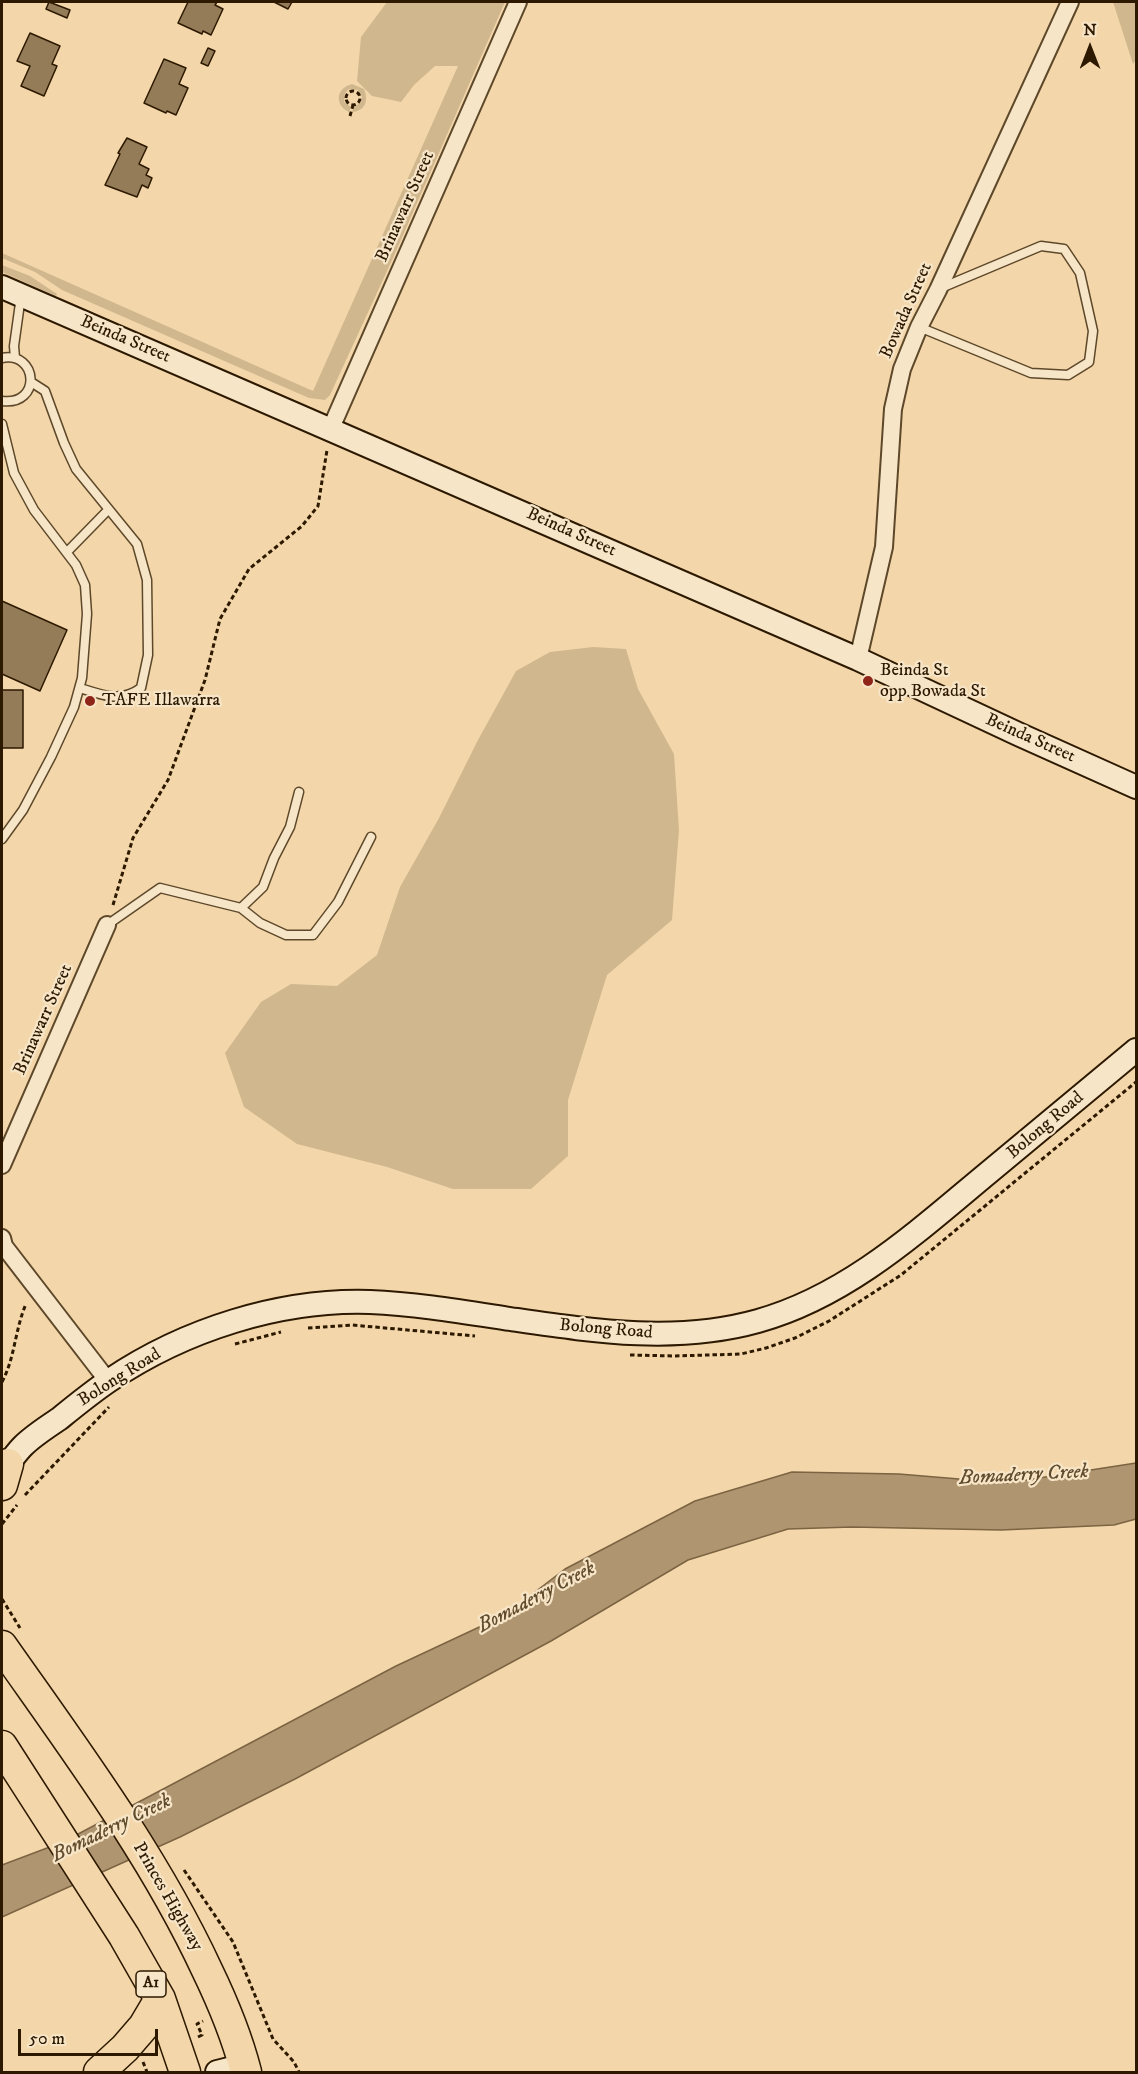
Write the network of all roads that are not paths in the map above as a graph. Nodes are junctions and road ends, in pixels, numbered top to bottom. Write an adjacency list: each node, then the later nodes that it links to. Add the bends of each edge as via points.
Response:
1 (518, 2): 11 (street, Brinawarr Street)
2 (1070, 2): 3 (street, Bowada Street)
3 (938, 290): 5 (street, Bowada Street); 5 (lane, via 1041,246 1064,249 1080,273 1093,331 1089,362 1068,375 1031,373)
4 (7, 292): 7 (lane); 11 (main road, Beinda Street)
5 (919, 327): 14 (street, Bowada Street, via 902,369 893,409 884,547)
6 (2, 357): 7 (lane)
7 (15, 358): 8 (lane, via 27,367)
8 (31, 382): 9 (lane, via 17,401); 12 (lane, via 45,391 76,469)
9 (2, 401)
10 (2, 424): 13 (lane, via 14,473 34,510)
11 (331, 428): 14 (main road, Beinda Street)
12 (108, 510): 13 (lane); 15 (lane, via 137,544 147,580 148,655 141,688 131,696 117,697)
13 (67, 552): 15 (lane, via 85,585 87,614)
14 (858, 659): 16 (main road, Beinda Street)
15 (80, 688): 19 (lane, via 47,766)
16 (1137, 787)
17 (299, 792): 20 (lane, via 290,827 263,887)
18 (371, 837): 20 (lane, via 338,902 313,935 286,935 260,923)
19 (2, 839)
20 (241, 908): 21 (lane, via 160,888)
21 (107, 925): 23 (street, Brinawarr Street)
22 (1137, 1050): 25 (main road, Bolong Road, via 898,1247 839,1288 760,1320 677,1335 626,1334 433,1307 333,1303 239,1320 145,1358)
23 (2, 1165)
24 (2, 1238): 25 (street, via 4,1246)
25 (108, 1381): 26 (main road, Bolong Road)
26 (7, 1463)
27 (2, 1646): 31 (highway, Princes Highway, via 90,1772 168,1869 182,1917 227,2013)
28 (2, 1746): 29 (highway, A1, via 124,1936)
29 (160, 2000): 30 (highway, A1); 32 (highway, via 138,2033)
30 (180, 2059)
31 (236, 2070)
32 (99, 2073)

